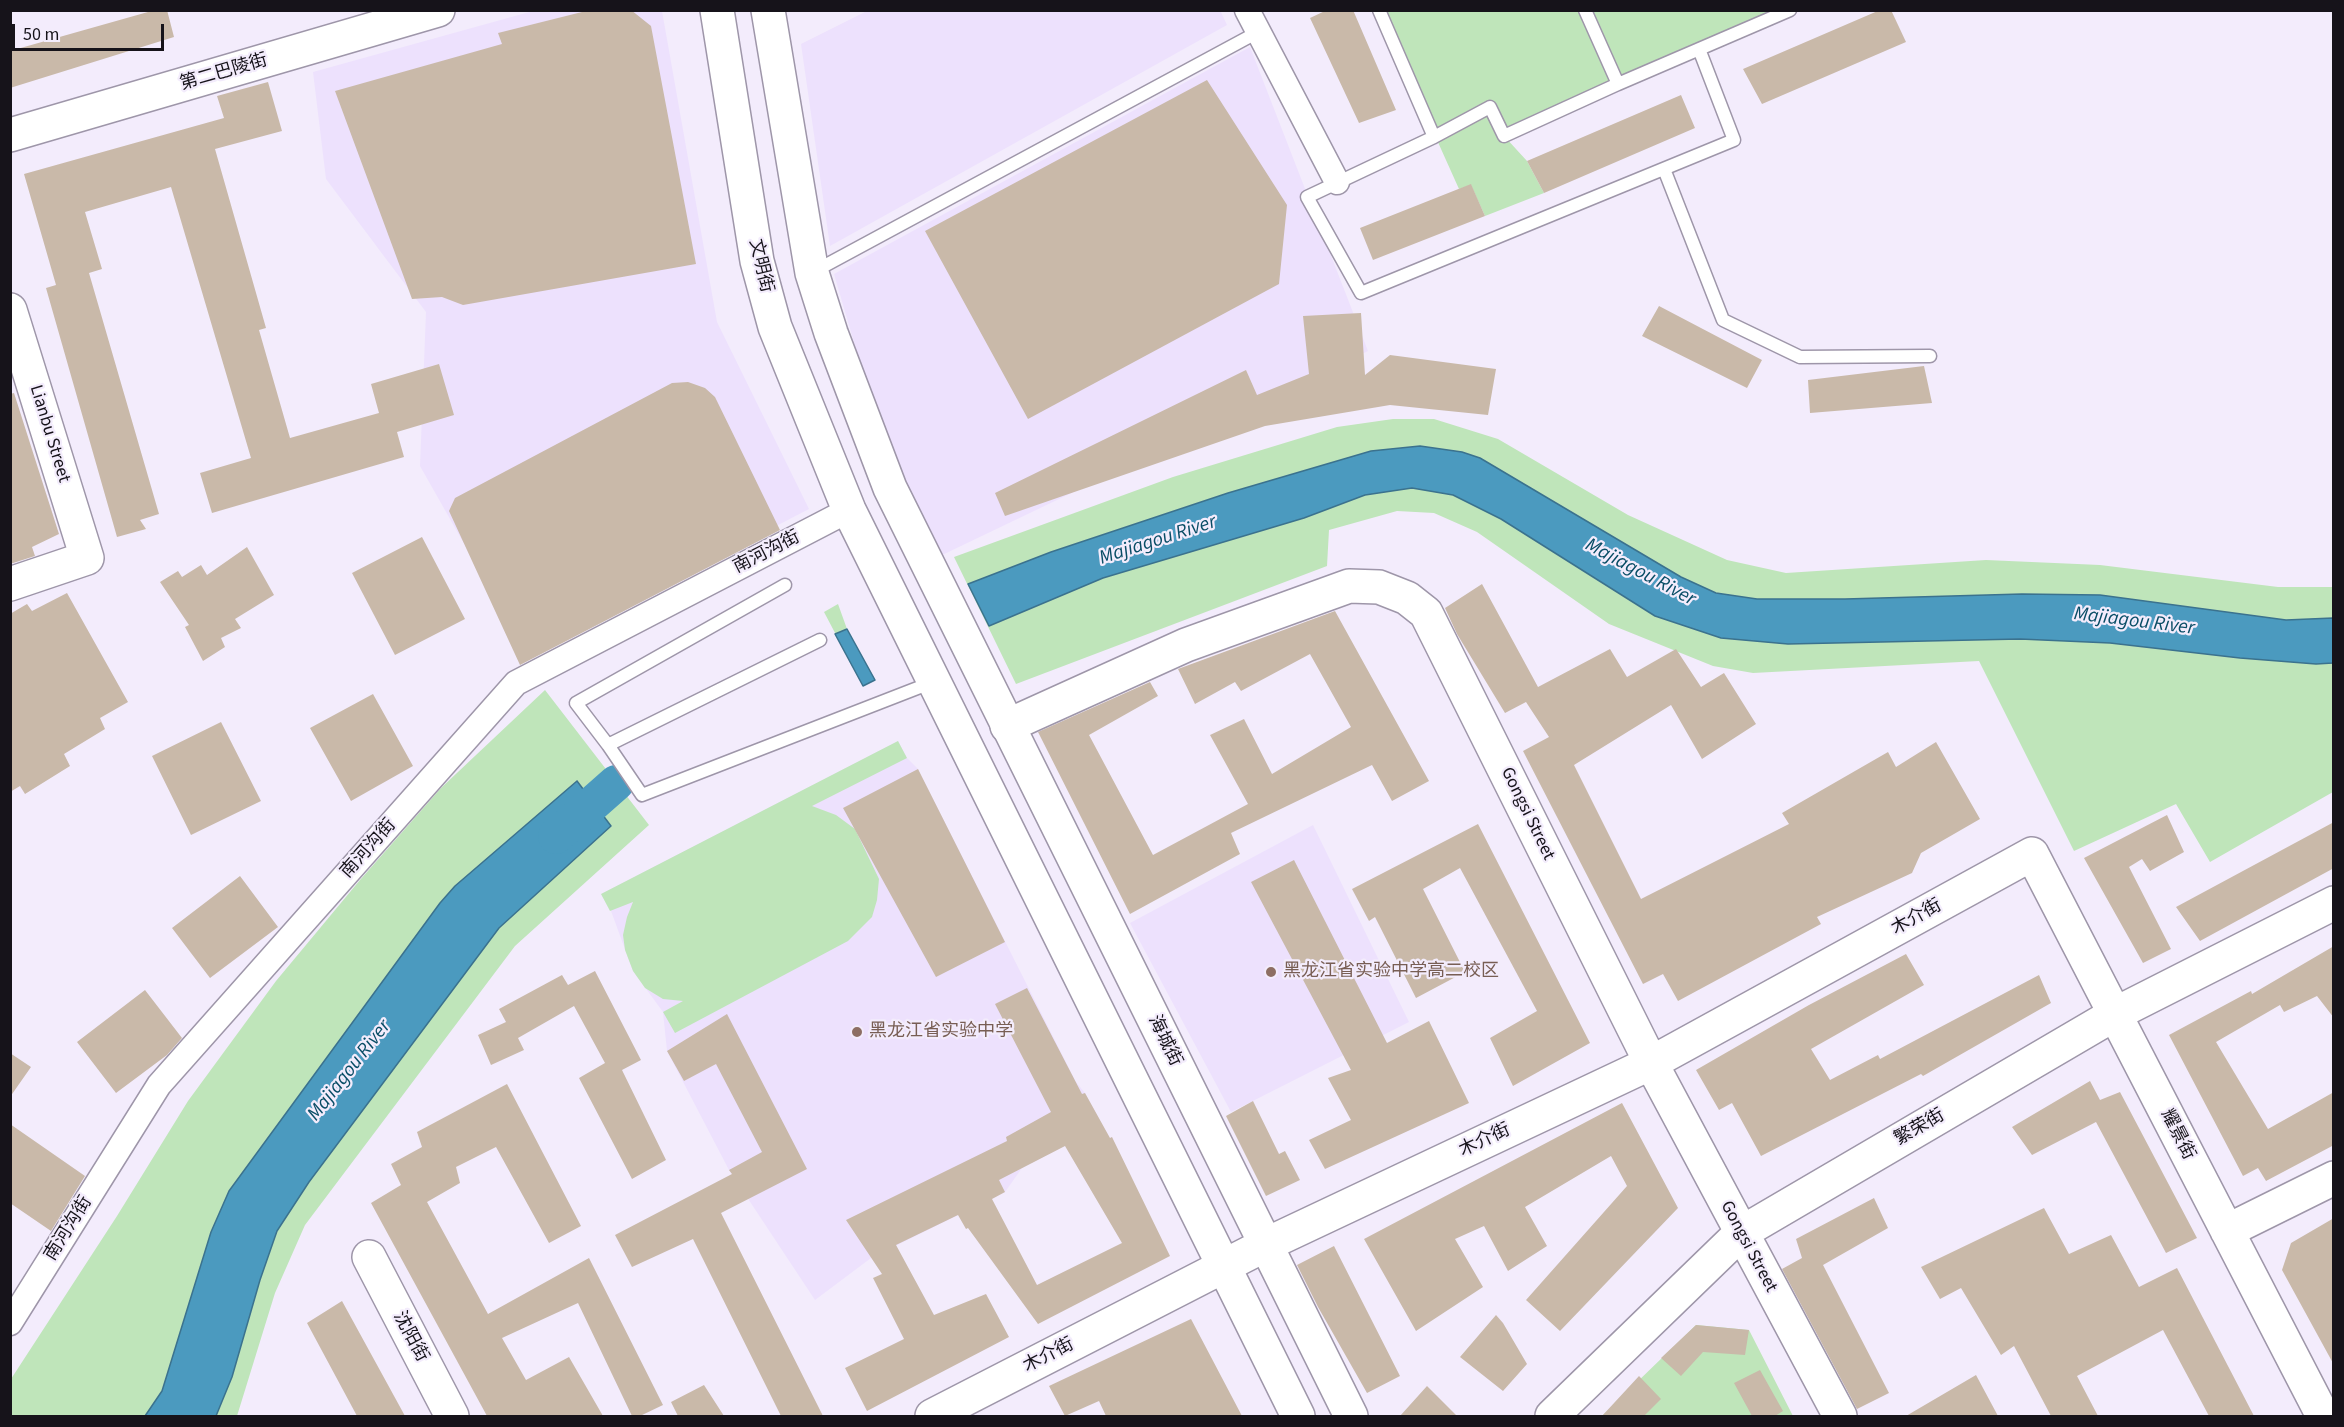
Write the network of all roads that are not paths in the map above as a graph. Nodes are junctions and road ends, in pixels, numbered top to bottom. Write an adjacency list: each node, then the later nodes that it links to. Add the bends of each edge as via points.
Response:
1 (438, 10): 10 (street, 第二巴陵街)
2 (717, 10): 17 (street, 文明街, via 757,261 775,327)
3 (768, 10): 14 (street)
4 (1378, 10): 11 (lane)
5 (1585, 10): 9 (lane)
6 (1790, 10): 8 (lane)
7 (1250, 16): 13 (street); 14 (lane)
8 (1699, 49): 9 (lane); 12 (lane, via 1734,140)
9 (1618, 84): 11 (lane, via 1504,136 1490,107)
10 (10, 135)
11 (1434, 137): 13 (lane)
12 (1664, 169): 13 (lane, via 1361,293 1307,197); 16 (lane, via 1723,321 1800,357)
13 (1337, 182)
14 (812, 273): 22 (street, 海城街, via 890,488)
15 (10, 310): 18 (street, Lianbu Street, via 87,558)
16 (1930, 356)
17 (849, 510): 21 (street, 文明街); 34 (street, 南河沟街, via 516,683 159,1085)
18 (10, 584)
19 (784, 585): 23 (lane, via 576,703)
20 (820, 640): 23 (lane)
21 (934, 682): 23 (lane, via 642,795); 33 (street)
22 (1007, 726): 27 (street, Gongsi Street, via 1186,645 1349,586 1379,587 1407,598 1426,613); 31 (street, 海城街)
23 (608, 745)
24 (2032, 854): 26 (street, 耀景街); 27 (street, 木介街)
25 (2334, 903): 26 (street, 繁荣街)
26 (2115, 1014): 29 (street, 耀景街); 30 (street, 繁荣街)
27 (1651, 1063): 30 (street, Gongsi Street); 31 (street, 木介街)
28 (2334, 1179): 29 (street)
29 (2227, 1231): 41 (street, 耀景街)
30 (1741, 1233): 39 (street, 繁荣街); 40 (street, Gongsi Street)
31 (1265, 1245): 33 (street, 木介街); 38 (street, 海城街)
32 (369, 1257): 35 (street, 沈阳街)
33 (1224, 1266): 36 (street, 木介街); 37 (street)
34 (10, 1323)
35 (452, 1416)
36 (932, 1416)
37 (1298, 1416)
38 (1351, 1416)
39 (1552, 1416)
40 (1840, 1416)
41 (2323, 1416)

